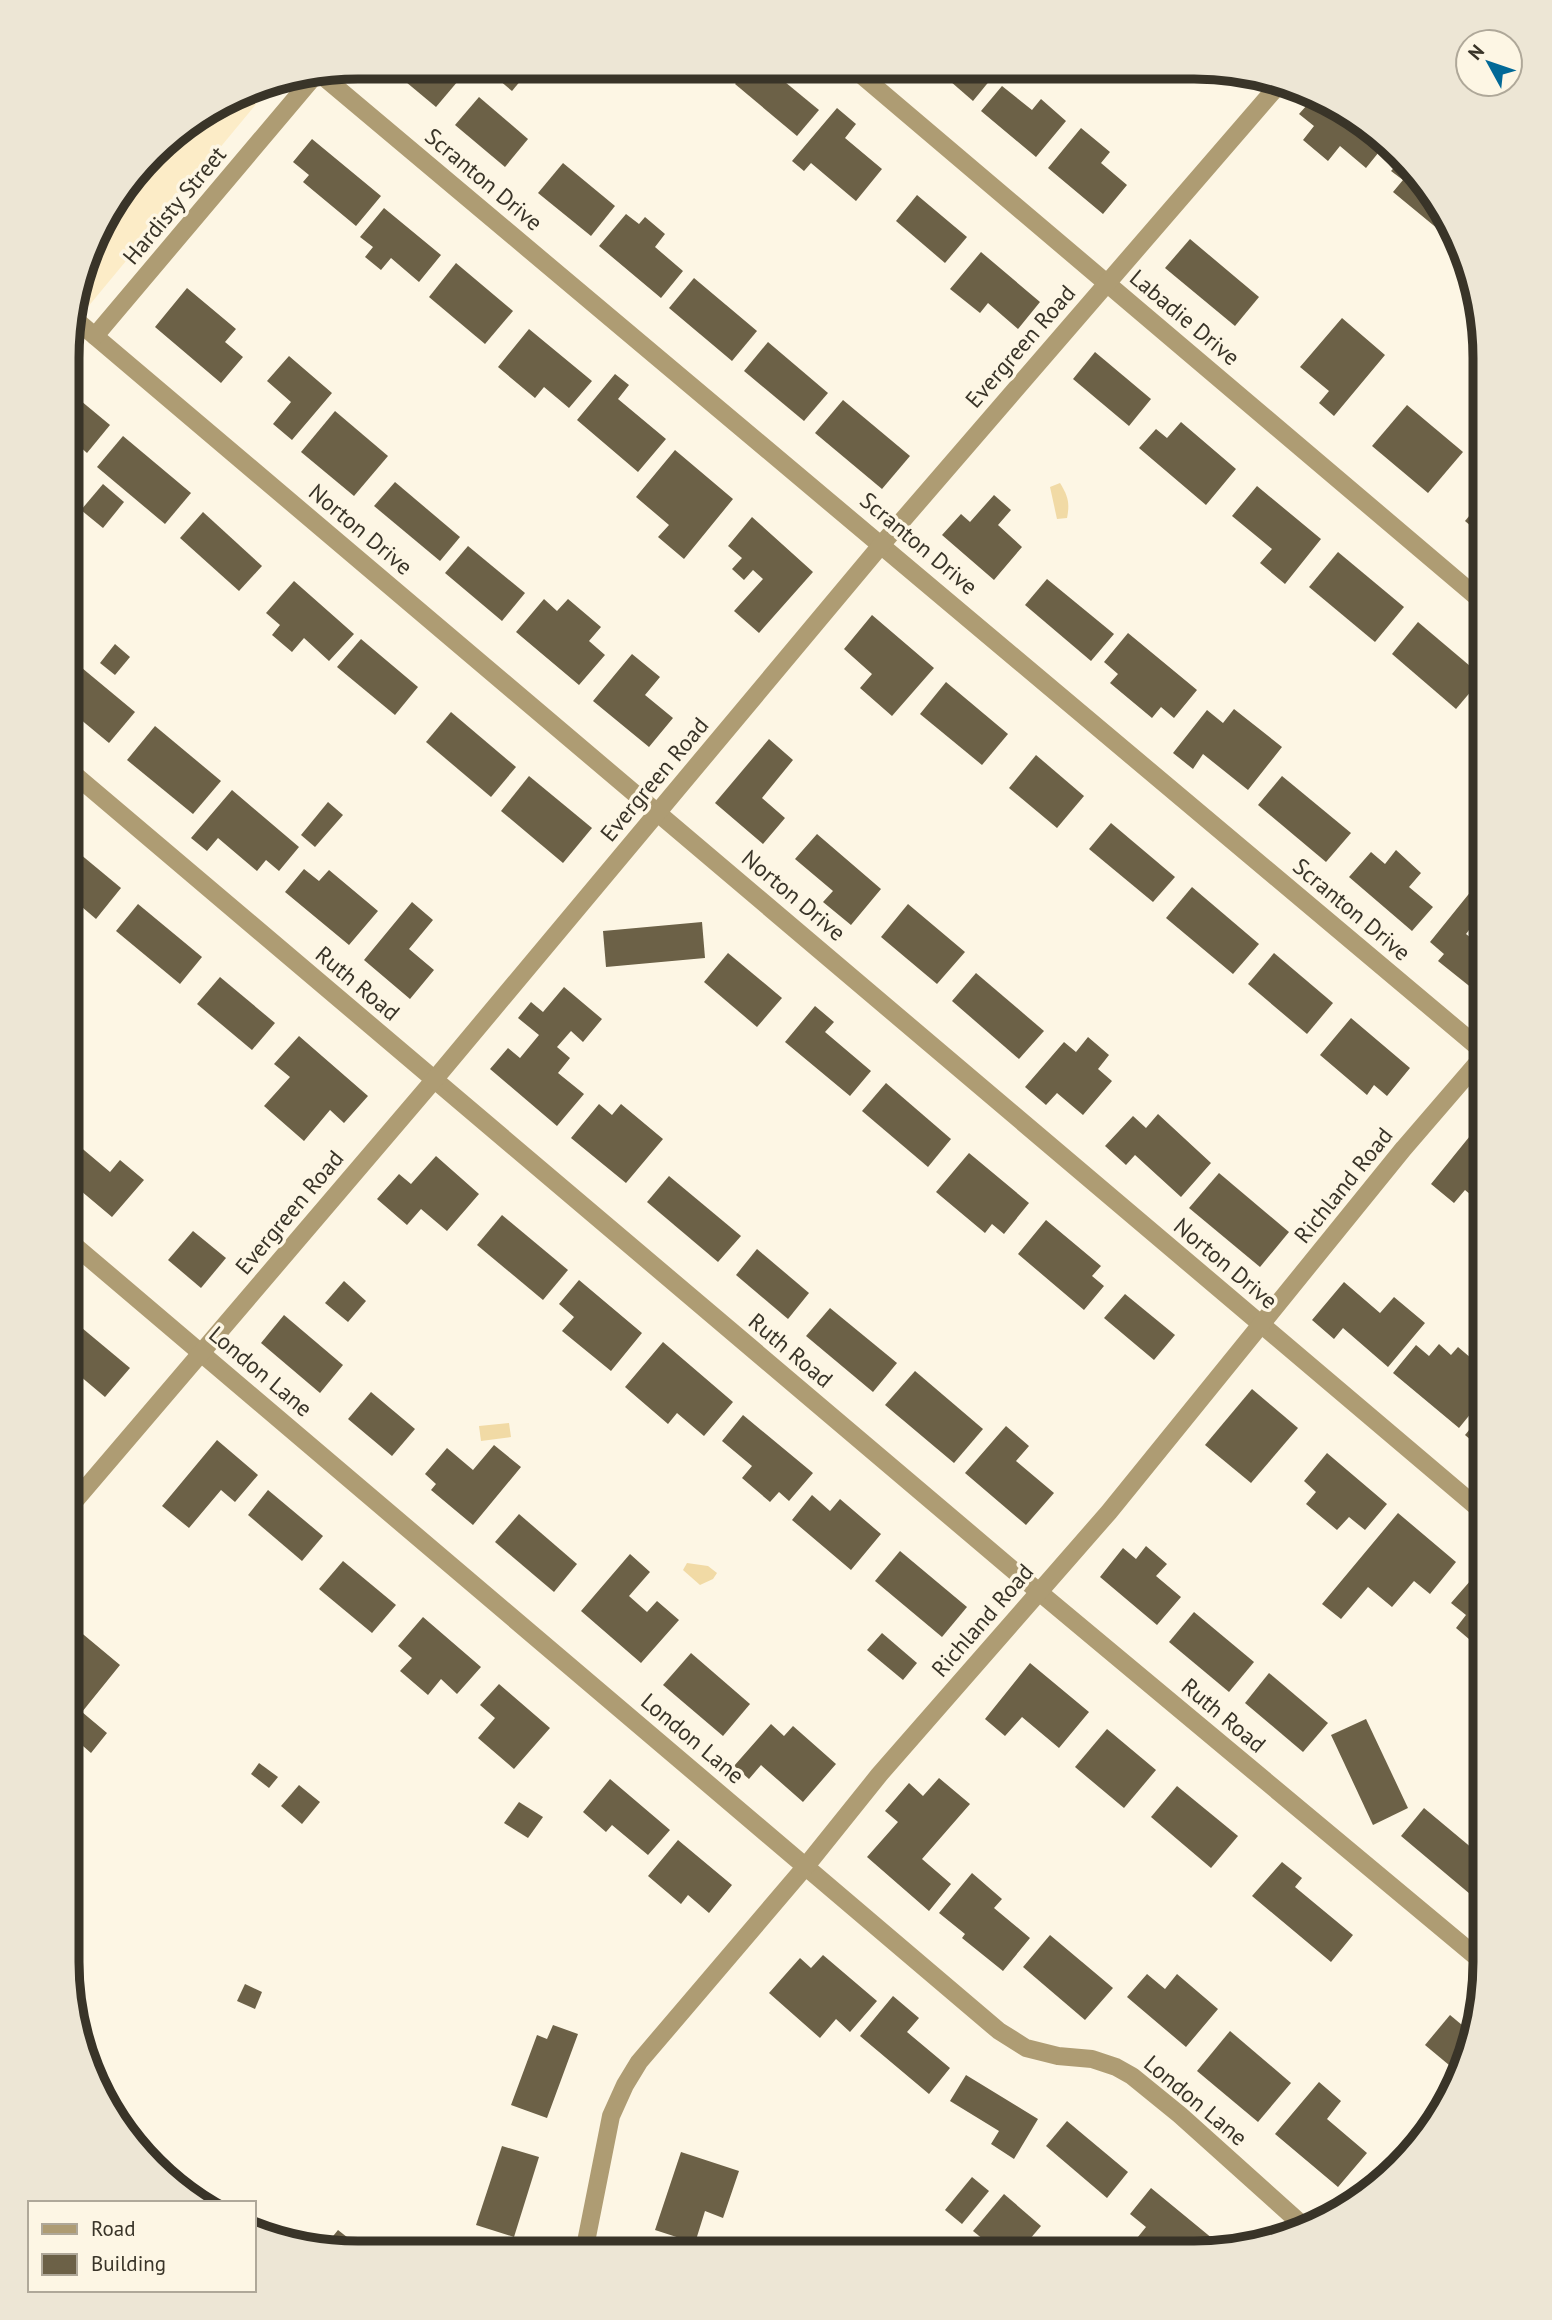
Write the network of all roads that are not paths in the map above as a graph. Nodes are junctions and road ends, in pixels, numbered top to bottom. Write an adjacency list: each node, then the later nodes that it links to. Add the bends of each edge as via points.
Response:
1 (866, 79): 5 (street, Labadie Drive)
2 (327, 80): 8 (street, Scranton Drive)
3 (310, 83): 7 (street, Hardisty Street)
4 (1274, 90): 5 (street, Evergreen Road)
5 (1107, 282): 8 (street, Evergreen Road); 9 (street, Labadie Drive)
6 (81, 324): 7 (street, Norton Drive)
7 (95, 336): 11 (street, Norton Drive)
8 (882, 544): 11 (street, Evergreen Road); 12 (street, Scranton Drive)
9 (1473, 594)
10 (79, 778): 14 (street, Ruth Road)
11 (658, 812): 14 (street, Evergreen Road); 16 (street, Norton Drive)
12 (1473, 1043)
13 (1473, 1067): 16 (street, Richland Road)
14 (434, 1080): 17 (street, Evergreen Road); 20 (street, Ruth Road)
15 (79, 1249): 17 (street, London Lane)
16 (1261, 1325): 19 (street, Norton Drive); 20 (street, Richland Road)
17 (202, 1353): 18 (street, Evergreen Road); 21 (street, London Lane)
18 (79, 1496)
19 (1473, 1504)
20 (1039, 1592): 21 (street, Richland Road); 22 (street, Ruth Road)
21 (806, 1866): 23 (street, London Lane, via 999,2031 1026,2048 1092,2059 1132,2076); 24 (street, Richland Road, via 639,2062 625,2085 611,2116)
22 (1473, 1954)
23 (1298, 2221)
24 (586, 2241)

